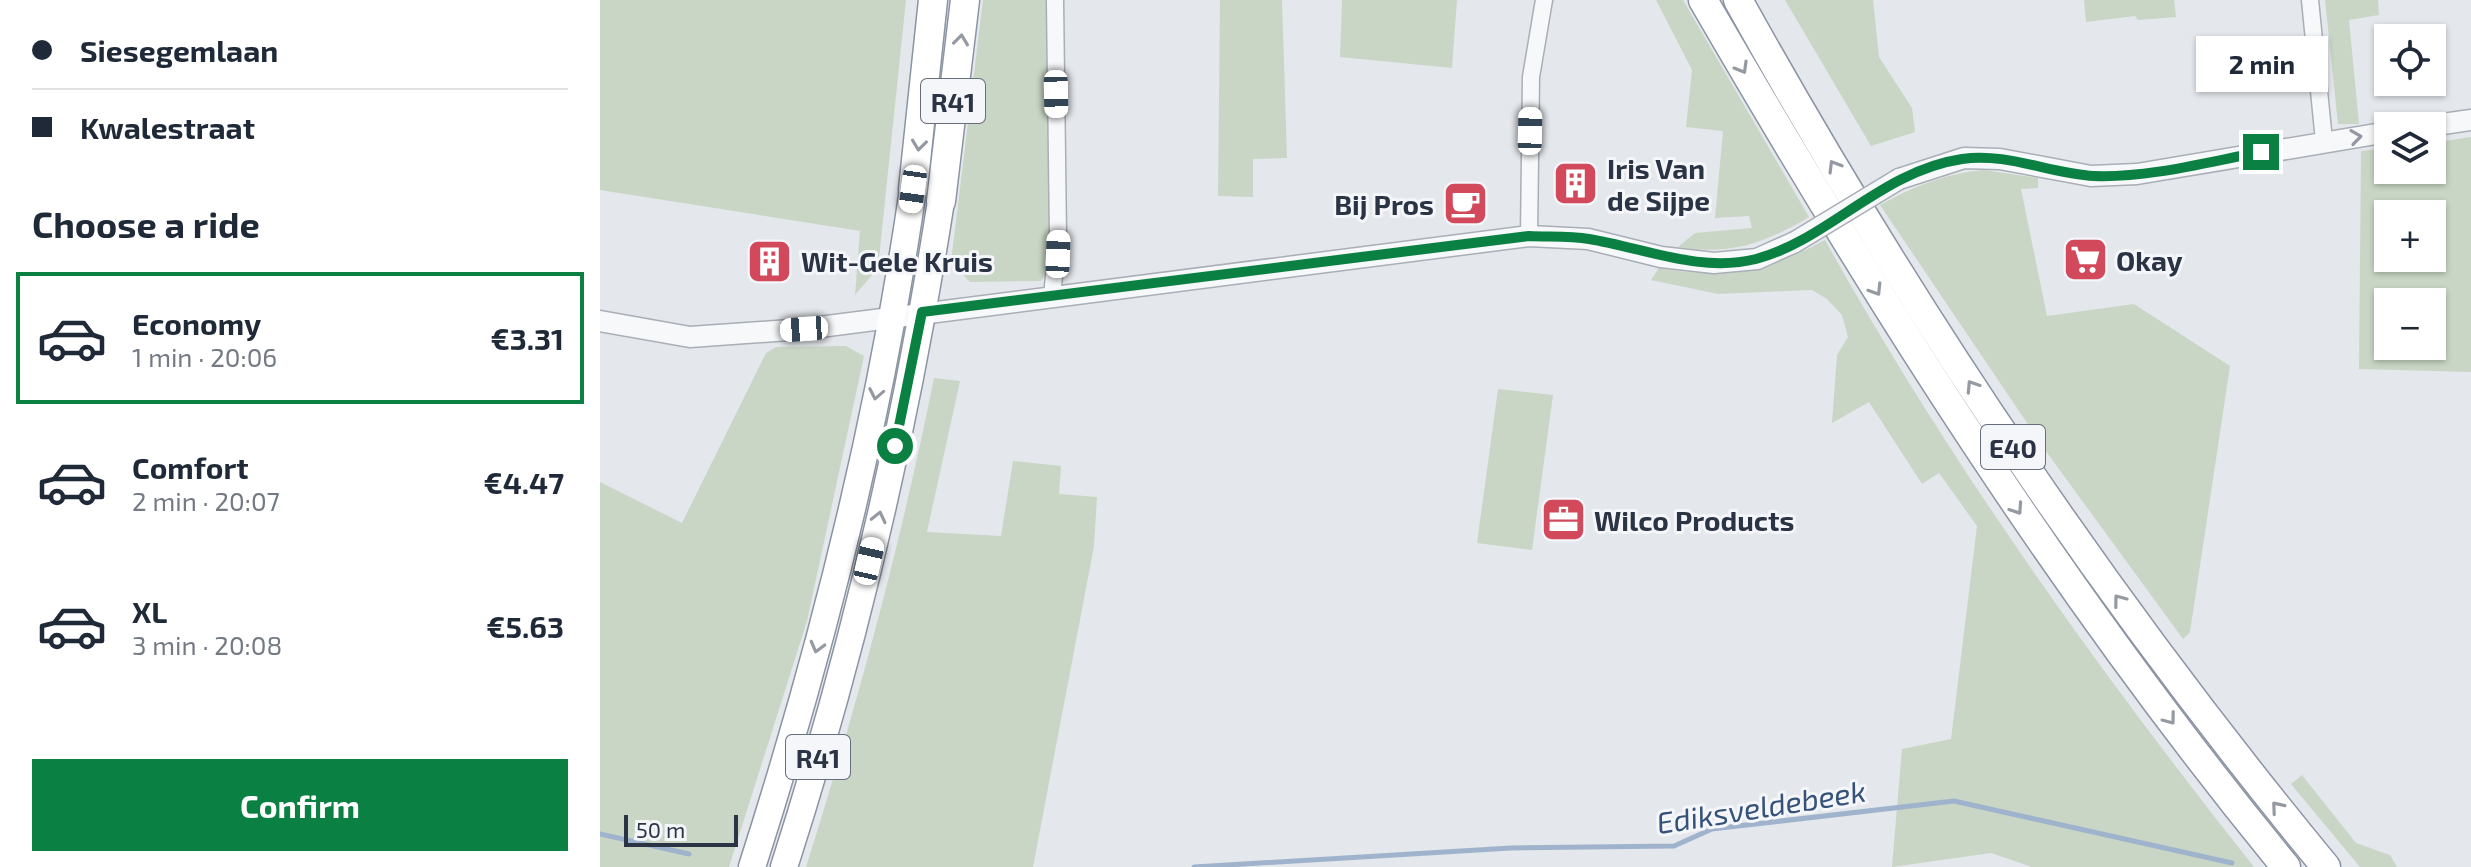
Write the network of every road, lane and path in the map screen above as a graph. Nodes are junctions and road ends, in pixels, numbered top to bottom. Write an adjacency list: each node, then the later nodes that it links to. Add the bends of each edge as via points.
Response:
1 (933, 0): 12 (highway, R41, one-way to 12)
2 (965, 0): 13 (highway, R41, one-way to 2)
3 (1055, 0): 15 (street, via 1058,237)
4 (1544, 0): 14 (street, via 1531,77)
5 (1703, 0): 21 (highway, E40, one-way to 21, via 1852,252 2058,570)
6 (1738, 0): 22 (highway, E40, one-way to 6, via 2257,783 2049,501 1879,240)
7 (2310, 0): 11 (street)
8 (2471, 120): 9 (street)
9 (2446, 124)
10 (2374, 134): 11 (street, one-way to 10)
11 (2324, 141): 14 (street, bridge, via 2137,174 2091,176 2000,159 1964,158 1899,179 1757,259 1714,263 1661,257 1588,239)
12 (913, 189): 17 (highway, R41)
13 (941, 201): 16 (highway, R41)
14 (1529, 236): 15 (street)
15 (1052, 296): 16 (street)
16 (922, 312): 17 (street); 20 (highway, R41, one-way to 16, via 849,647)
17 (892, 318): 18 (street, via 690,337); 19 (highway, R41, one-way to 19, via 823,628)
18 (600, 321)
19 (752, 867)
20 (784, 867)
21 (2286, 867)
22 (2326, 867)

